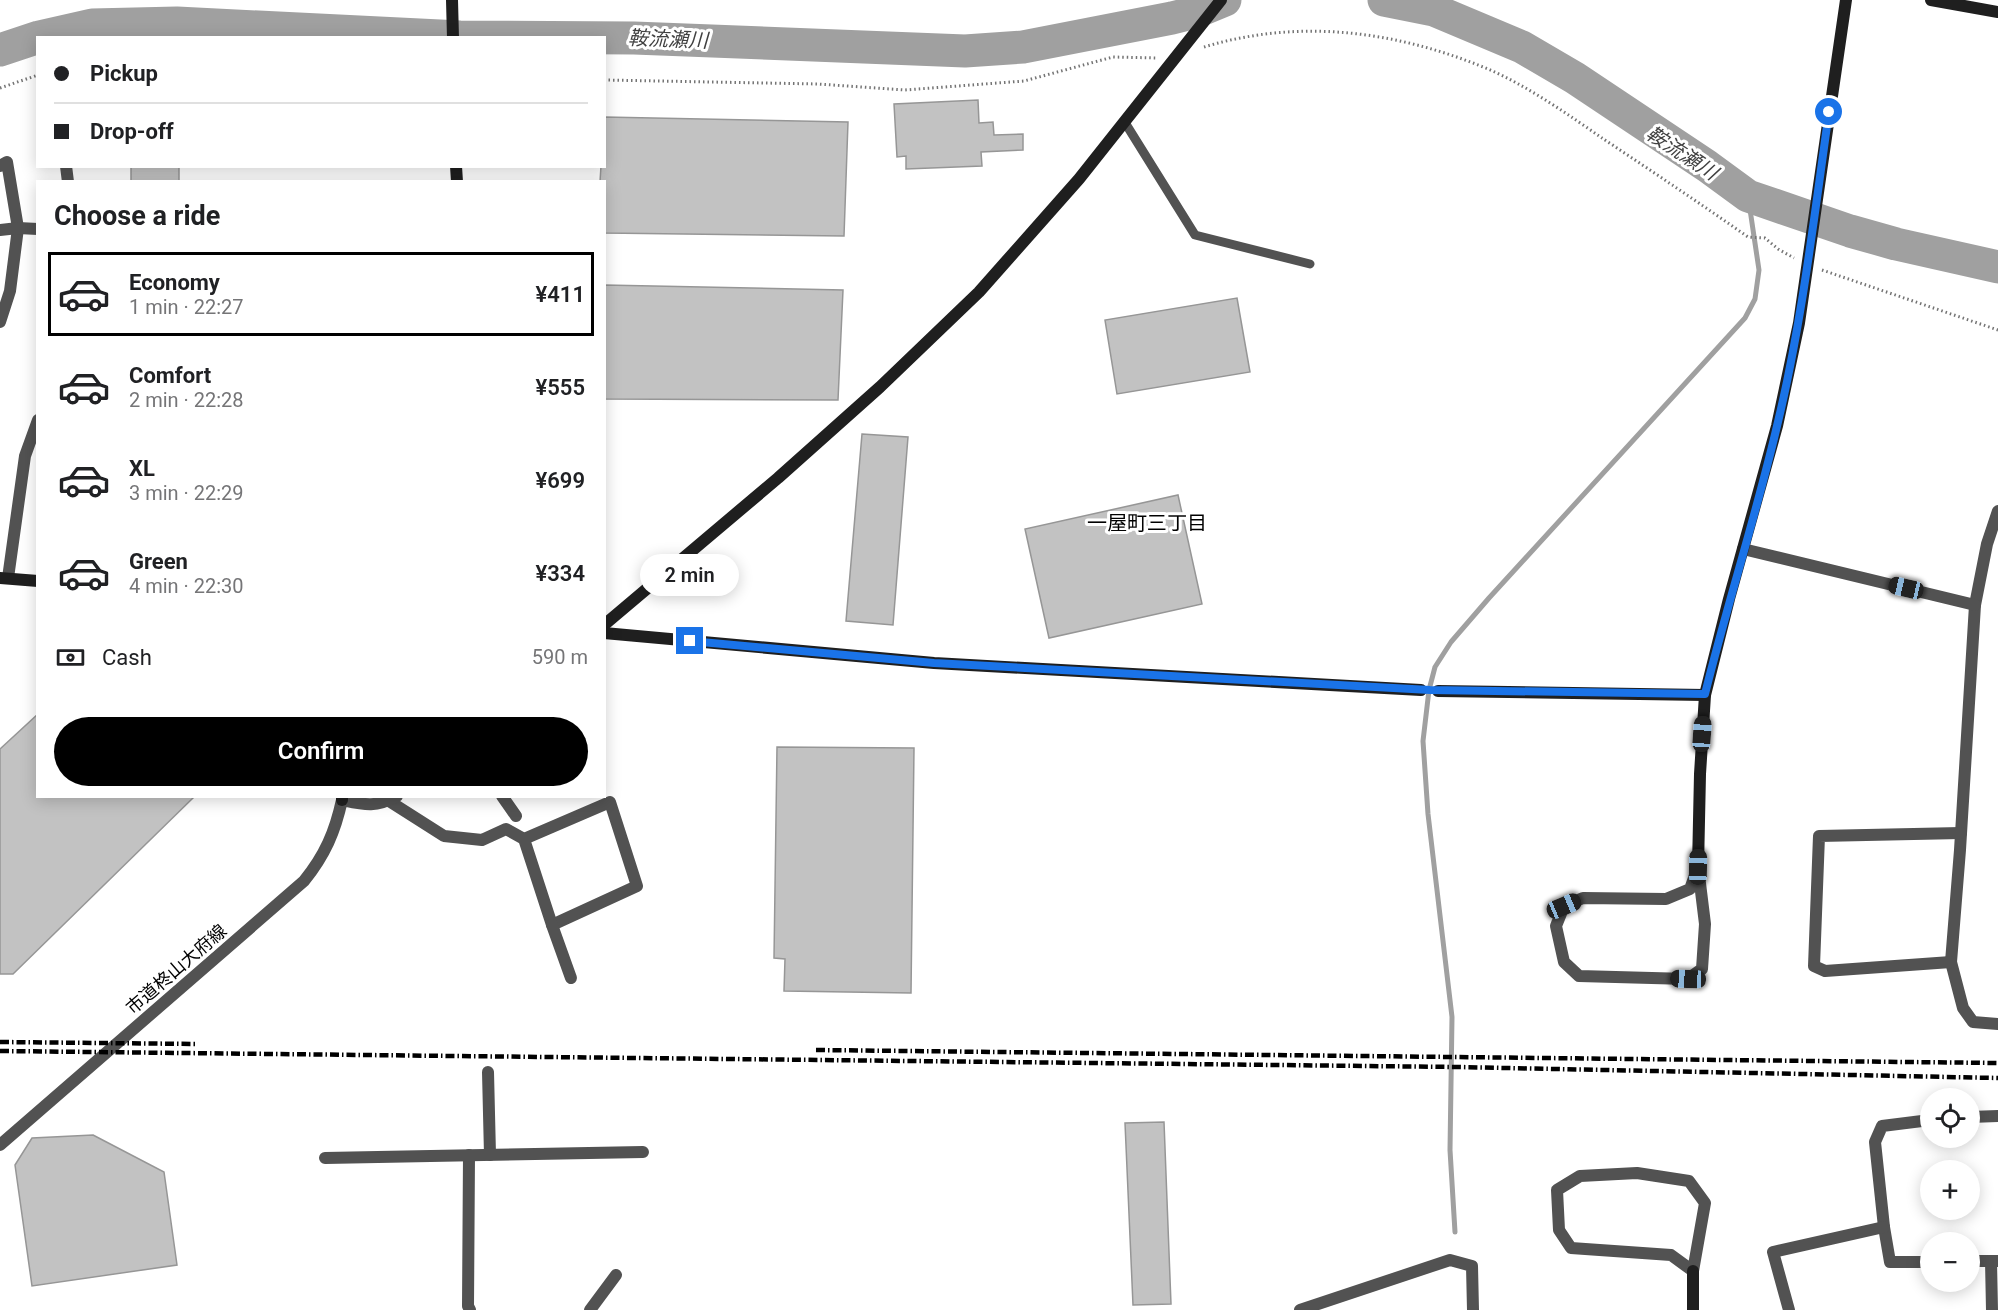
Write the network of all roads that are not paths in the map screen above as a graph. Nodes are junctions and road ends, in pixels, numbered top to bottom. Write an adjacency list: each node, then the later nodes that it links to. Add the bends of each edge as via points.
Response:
1 (452, 0): 7 (street)
2 (1221, 0): 8 (street)
3 (1846, 0): 18 (street, via 1798,323 1777,426)
4 (1931, 0): 5 (street)
5 (1948, 1): 6 (street)
6 (1998, 12)
7 (453, 36)
8 (1124, 121): 13 (lane, via 1195,235); 22 (street, via 1079,179 971,300 778,478)
9 (0, 166): 10 (street, via 7,162)
10 (18, 228): 11 (street); 12 (street); 14 (street, via 10,291)
11 (36, 229)
12 (0, 230)
13 (1310, 264)
14 (0, 322)
15 (36, 426): 19 (street, via 25,456)
16 (1998, 511): 17 (street)
17 (1993, 544): 21 (street)
18 (1743, 549): 21 (street); 24 (street)
19 (4, 578): 20 (street)
20 (36, 581)
21 (1975, 605): 29 (street)
22 (606, 623)
23 (606, 633): 24 (street, via 934,663 1438,691)
24 (1705, 694): 31 (street)
25 (342, 798): 27 (street, via 370,806); 40 (street, 市道柊山大府線, via 321,860 304,881)
26 (503, 798): 28 (street)
27 (393, 799): 30 (street, via 444,836 482,840 506,829)
28 (516, 816)
29 (1961, 833): 33 (street); 33 (street, via 1819,836 1814,966 1825,971)
30 (524, 839): 32 (street); 32 (street, via 610,802 637,886)
31 (1698, 867): 31 (street, via 1705,924 1702,969 1688,979 1579,976 1564,962 1556,926 1564,906 1583,898 1666,899 1690,889)
32 (552, 925): 34 (street)
33 (1951, 962): 35 (street, via 1963,1008 1973,1022)
34 (571, 978)
35 (1998, 1024)
36 (488, 1071): 43 (street)
37 (1998, 1116): 38 (street)
38 (1980, 1117)
39 (1920, 1121): 45 (street, via 1882,1126 1875,1142)
40 (0, 1146)
41 (643, 1152): 43 (street)
42 (469, 1155): 43 (street); 44 (street); 50 (street)
43 (490, 1155)
44 (325, 1158)
45 (1884, 1227): 47 (street, via 1890,1262); 55 (street, via 1773,1252)
46 (1994, 1261): 56 (street)
47 (1920, 1262)
48 (1693, 1270): 48 (street, via 1671,1255 1570,1248 1560,1230 1557,1190 1580,1176 1637,1173 1689,1181 1705,1203); 54 (street)
49 (616, 1275): 51 (street)
50 (470, 1310)
51 (590, 1310)
52 (1300, 1310): 53 (street, via 1450,1260 1472,1266)
53 (1473, 1310)
54 (1693, 1310)
55 (1789, 1310)
56 (1992, 1310)

